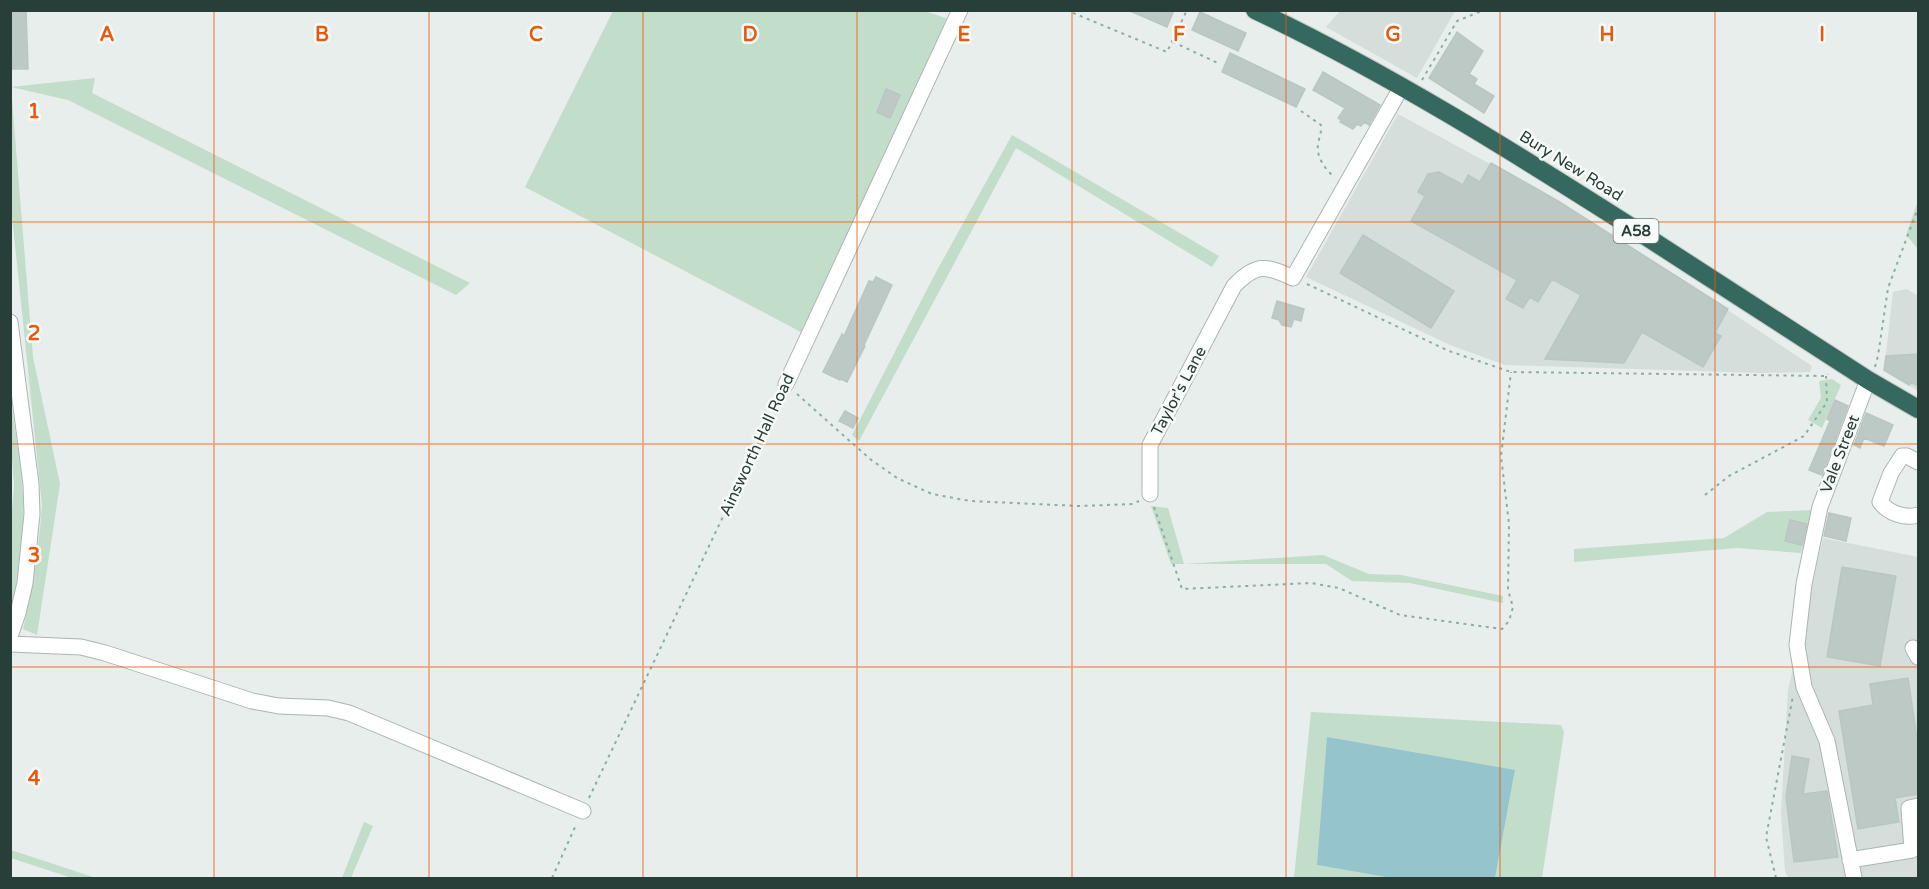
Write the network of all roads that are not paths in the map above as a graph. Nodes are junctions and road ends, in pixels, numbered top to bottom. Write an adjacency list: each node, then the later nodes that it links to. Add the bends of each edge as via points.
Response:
1 (960, 10): 6 (street, Ainsworth Hall Road)
2 (1255, 10): 3 (highway, Bury New Road / A58)
3 (1408, 89): 5 (highway, Bury New Road / A58, via 1555,178); 9 (street, Taylor's Lane, via 1346,185 1293,278 1260,268 1246,273 1234,286 1150,445)
4 (10, 322): 11 (street, via 32,484 25,583)
5 (1868, 381): 7 (highway, Bury New Road / A58); 14 (street, Vale Street, via 1820,507 1804,584 1797,645 1804,687 1827,741)
6 (786, 384)
7 (1918, 409)
8 (1918, 462): 10 (street, via 1902,456 1880,502 1895,513)
9 (1150, 494)
10 (1918, 515)
11 (11, 636): 13 (street, via 105,652 252,701 349,713)
12 (1918, 806): 14 (street, via 1909,808 1912,850)
13 (583, 811)
14 (1850, 860): 15 (street, Vale Street)
15 (1854, 879)

